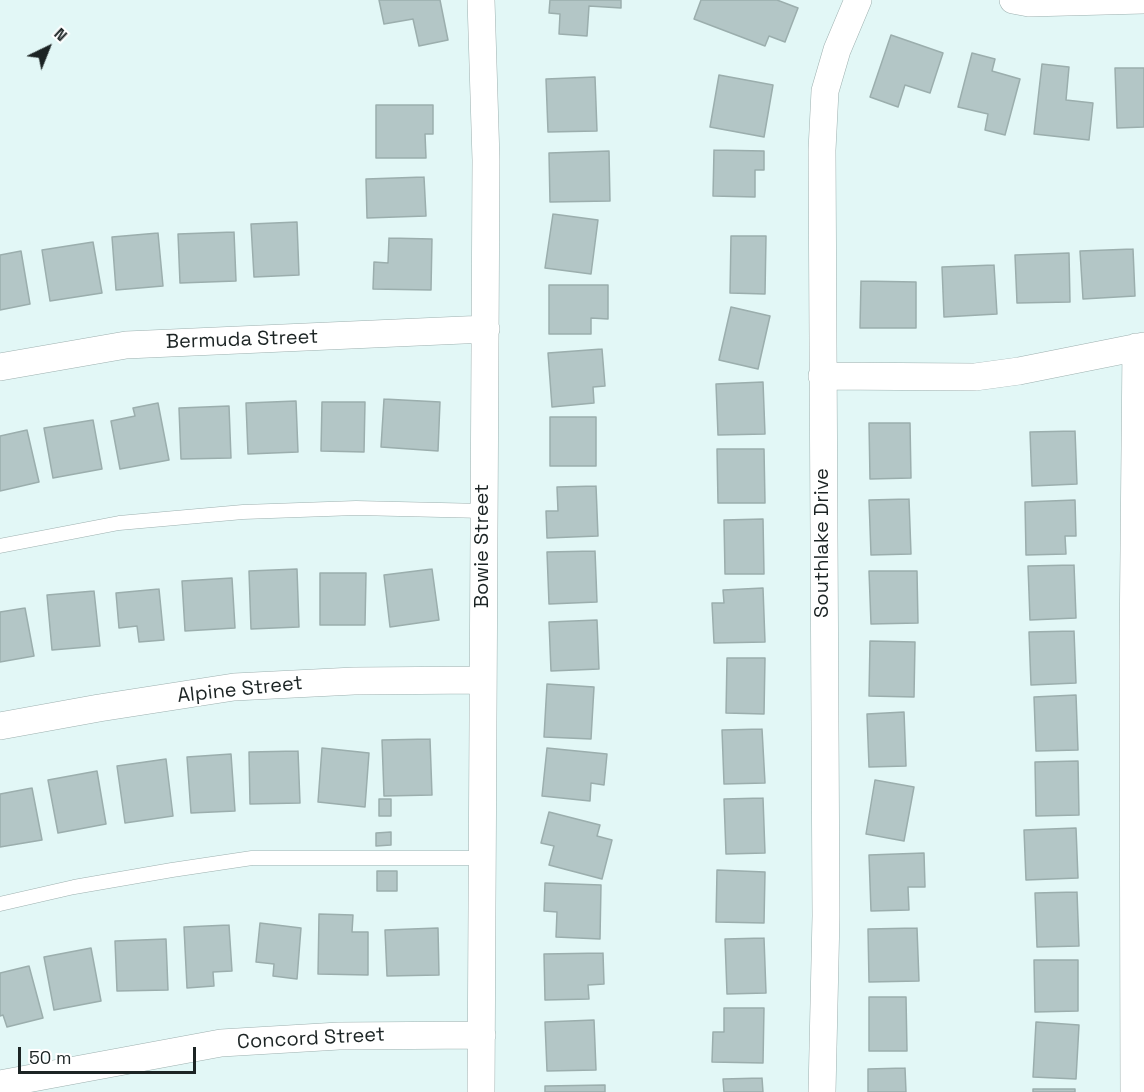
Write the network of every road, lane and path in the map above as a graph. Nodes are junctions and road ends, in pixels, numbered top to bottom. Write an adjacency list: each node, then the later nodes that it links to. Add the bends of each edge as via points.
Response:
1 (481, 0): 5 (street, Bowie Street)
2 (858, 0): 8 (street, Southlake Drive, via 825,92)
3 (1013, 0): 4 (street)
4 (1144, 0)
5 (486, 329): 7 (street, Bermuda Street, via 126,345); 9 (street, Bowie Street)
6 (1140, 347): 8 (street, via 975,377); 19 (street, via 1133,639)
7 (0, 367)
8 (822, 376): 18 (street, Southlake Drive, via 826,904)
9 (483, 511): 10 (lane, via 356,508 243,512 119,523); 11 (street, Bowie Street)
10 (0, 546)
11 (483, 680): 12 (street, Alpine Street, via 234,687); 13 (street, Bowie Street)
12 (0, 726)
13 (482, 858): 14 (lane, via 252,858 74,887); 15 (street, Bowie Street)
14 (0, 904)
15 (482, 1035): 16 (street, Concord Street, via 339,1036 221,1043); 17 (street, Bowie Street)
16 (0, 1084)
17 (482, 1092)
18 (822, 1092)
19 (1134, 1092)

